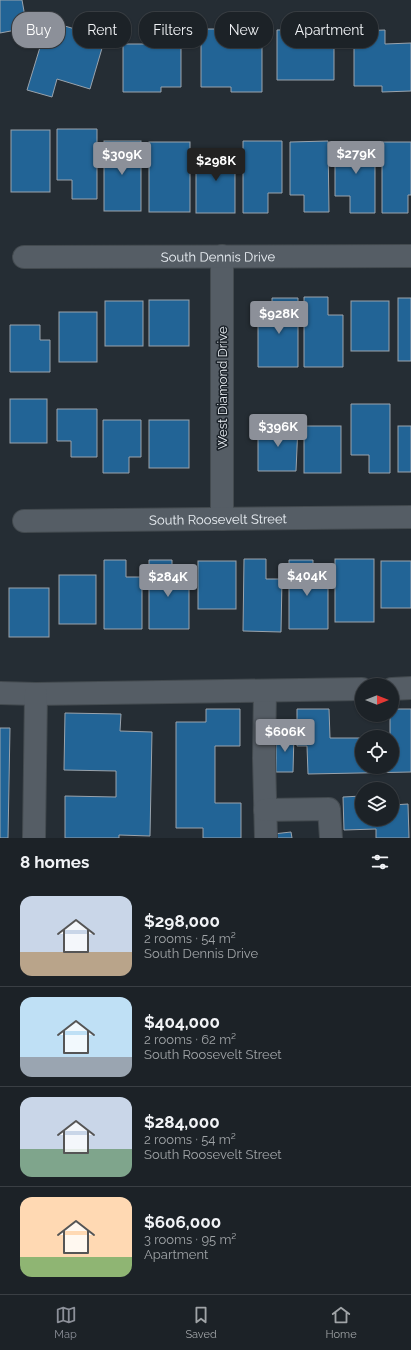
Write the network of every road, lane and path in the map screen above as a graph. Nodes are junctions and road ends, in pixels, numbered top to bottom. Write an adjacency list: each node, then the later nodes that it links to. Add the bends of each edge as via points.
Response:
1 (222, 256): 2 (street, South Dennis Drive); 3 (street, South Dennis Drive); 5 (street, West Diamond Drive)
2 (411, 256)
3 (24, 257)
4 (411, 517): 5 (street, South Roosevelt Street)
5 (222, 519): 6 (street, South Roosevelt Street)
6 (24, 521)
7 (411, 688): 9 (street)
8 (355, 689): 10 (street)
9 (399, 689)
10 (265, 691): 12 (street); 13 (street)
11 (0, 693): 12 (street)
12 (36, 694): 14 (street)
13 (265, 810): 15 (street); 16 (street, via 329,809)
14 (34, 838)
15 (266, 838)
16 (331, 838)

